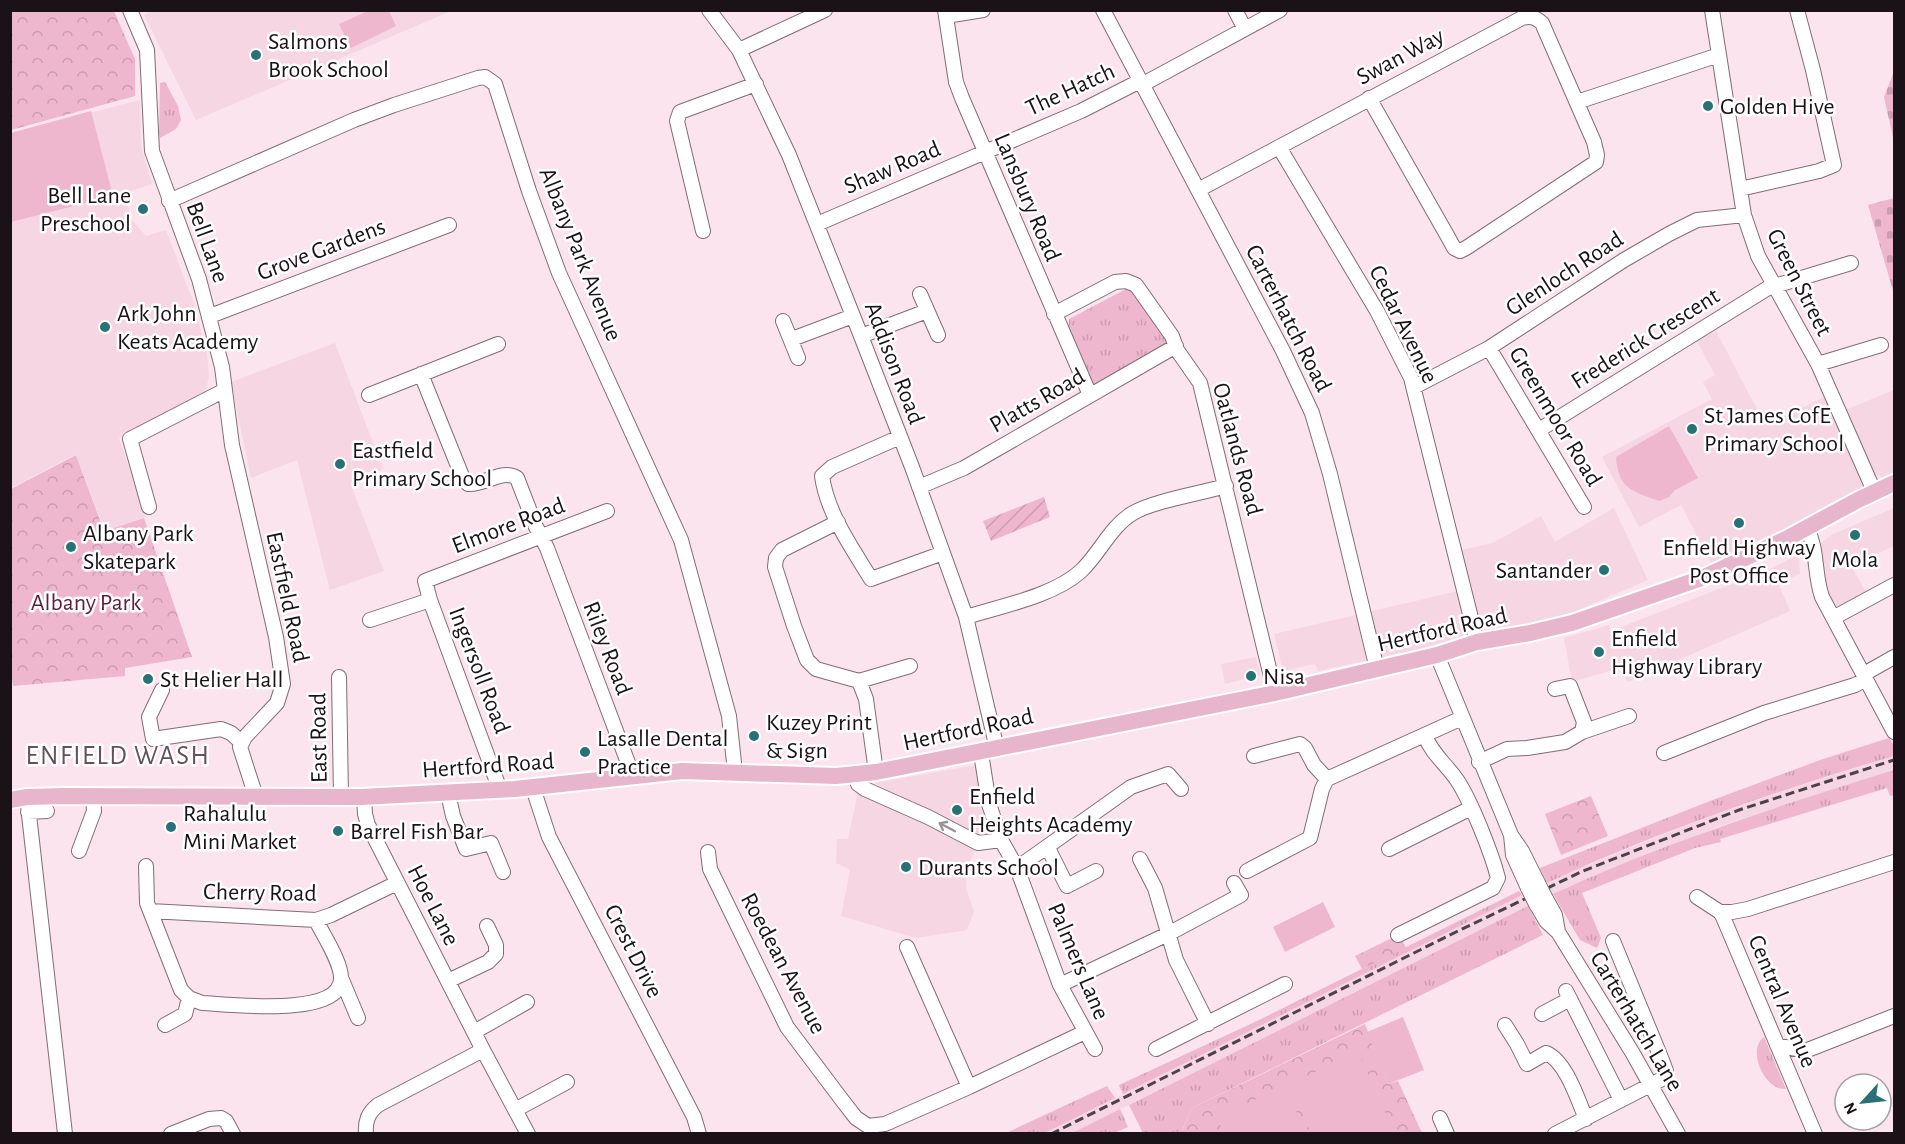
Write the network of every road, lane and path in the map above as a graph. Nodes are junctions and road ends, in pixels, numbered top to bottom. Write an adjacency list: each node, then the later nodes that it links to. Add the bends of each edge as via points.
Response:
1 (130, 10): 22 (street, Bell Lane, via 147,50 150,140 154,162)
2 (709, 10): 12 (street, Addison Road)
3 (825, 10): 12 (street)
4 (982, 10): 10 (street)
5 (1103, 10): 14 (street, Carterhatch Road)
6 (1235, 10): 11 (street)
7 (1280, 10): 11 (street, The Hatch)
8 (1712, 10): 13 (street, Green Street)
9 (1797, 10): 20 (street, via 1834,165)
10 (945, 13): 19 (street, Lansbury Road, via 956,82)
11 (1245, 29): 14 (street, The Hatch, via 1147,82)
12 (739, 50): 15 (street, Addison Road)
13 (1719, 55): 17 (street); 20 (street, Green Street)
14 (1140, 81): 19 (street, The Hatch); 21 (street, Carterhatch Road)
15 (756, 84): 24 (street, Addison Road); 26 (street, via 680,112 677,121)
16 (1369, 98): 17 (street, Swan Way, via 1530,16 1542,23); 17 (street, Swan Way, via 1454,248 1460,251 1596,162 1593,142); 18 (street, Swan Way)
17 (1577, 102)
18 (1279, 147): 21 (street, Swan Way); 45 (street, Cedar Avenue, via 1377,311)
19 (985, 152): 24 (street, Shaw Road); 31 (street, Lansbury Road)
20 (1740, 189): 23 (street, Green Street)
21 (1198, 190): 72 (street, Carterhatch Road, via 1312,413)
22 (170, 201): 32 (street, Bell Lane); 89 (street, Albany Park Avenue, via 394,105 478,78 485,77 495,84 559,273 681,540 729,716)
23 (1744, 215): 28 (street, Green Street, via 1758,256); 41 (street, Glenloch Road, via 1697,220 1669,234)
24 (817, 224): 33 (street, Addison Road)
25 (449, 225): 32 (street, Grove Gardens)
26 (703, 231)
27 (1851, 263): 28 (street, Frederick Crescent)
28 (1775, 286): 43 (street, Green Street); 49 (street, Frederick Crescent)
29 (920, 294): 30 (street)
30 (927, 311): 35 (street); 36 (street)
31 (1054, 314): 40 (street, Oatlands Road, via 1115,282 1126,281 1136,285); 48 (street, Lansbury Road)
32 (210, 316): 46 (street, Bell Lane)
33 (853, 316): 36 (street, Addison Road); 37 (street)
34 (783, 321): 37 (street)
35 (938, 335)
36 (861, 336): 50 (street, Addison Road)
37 (792, 339): 42 (street)
38 (498, 344): 44 (street)
39 (1881, 345): 43 (street)
40 (1176, 346): 48 (street, Platts Road); 52 (street, Oatlands Road, via 1204,394)
41 (1489, 348): 45 (street, Glenloch Road); 49 (street, Greenmoor Road)
42 (798, 358)
43 (1818, 364): 54 (street, Green Street)
44 (421, 374): 47 (street); 60 (street, Riley Road, via 462,476 468,484 475,485 505,474 518,478)
45 (1414, 387): 68 (street, Cedar Avenue)
46 (225, 390): 55 (street, via 130,440); 84 (street, Eastfield Road, via 232,445 283,684 277,703)
47 (369, 395)
48 (1090, 395): 53 (street, Platts Road, via 964,468)
49 (1539, 430): 56 (street, Greenmoor Road)
50 (900, 437): 53 (street, Addison Road); 58 (street, via 832,467 822,476 824,493)
51 (1894, 483): 54 (main road, Hertford Road)
52 (1226, 486): 65 (street, via 1133,513 1111,531 1085,567 1060,585); 78 (street, Oatlands Road)
53 (919, 487): 61 (street, Addison Road)
54 (1875, 491): 59 (main road, Hertford Road)
55 (149, 507)
56 (1584, 507)
57 (607, 511): 60 (street, Elmore Road)
58 (838, 522): 61 (street, via 871,579); 75 (street, via 782,550 775,567 807,660 816,669)
59 (1807, 528): 66 (street, via 1813,539 1819,588); 68 (main road, Hertford Road, via 1702,578 1600,614)
60 (541, 536): 62 (street, Elmore Road); 92 (street, Riley Road)
61 (943, 553): 65 (street, Addison Road)
62 (425, 581): 64 (street, Ingersoll Road)
63 (1894, 585): 66 (street)
64 (430, 600): 67 (street, Ingersoll Road); 96 (street, Ingersoll Road)
65 (966, 617): 85 (street, Addison Road)
66 (1833, 618): 73 (street)
67 (370, 620)
68 (1477, 642): 69 (main road, Hertford Road)
69 (1437, 655): 72 (main road, Hertford Road); 80 (street, Carterhatch Lane)
70 (1894, 657): 73 (street)
71 (910, 666): 75 (street)
72 (1377, 669): 78 (main road, Hertford Road)
73 (1865, 676): 82 (street); 86 (street, via 1855,685 1764,713)
74 (339, 677): 101 (street, East Road)
75 (859, 681): 90 (street, via 866,699)
76 (1555, 689): 81 (street, via 1570,686 1584,723)
77 (162, 690): 84 (street, via 149,717 153,739 220,729)
78 (1275, 693): 85 (main road, Hertford Road)
79 (1629, 716): 81 (street)
80 (1462, 718): 83 (street); 88 (street, Carterhatch Lane)
81 (1582, 732): 88 (street, via 1565,742 1507,749)
82 (1894, 732)
83 (1425, 736): 93 (street); 103 (street)
84 (242, 743): 100 (street, via 241,753)
85 (989, 751): 90 (main road, Hertford Road); 105 (street, Palmers Lane, via 989,804)
86 (1664, 753)
87 (1254, 756): 93 (street, via 1300,744)
88 (1479, 762): 151 (street, Carterhatch Lane, bridge, via 1511,835 1513,855 1533,886 1546,921 1558,932)
89 (735, 772): 91 (main road, Hertford Road); 92 (main road, Hertford Road, via 682,771)
90 (876, 772): 91 (main road, Hertford Road)
91 (855, 775): 105 (street, one-way to 91, via 978,843 865,789)
92 (633, 776): 94 (main road, Hertford Road)
93 (1328, 779): 115 (street, via 1322,789 1314,840)
94 (533, 788): 96 (main road, Hertford Road); 162 (street, Crest Drive, via 549,837 694,1117)
95 (1180, 789): 106 (street, via 1168,774 1131,787)
96 (500, 790): 97 (main road, Hertford Road)
97 (448, 793): 99 (main road, Hertford Road); 116 (street, via 466,849 490,843)
98 (93, 796): 100 (main road, Hertford Road); 102 (main road, Hertford Road); 108 (street, via 94,812)
99 (364, 796): 101 (main road, Hertford Road); 117 (street, Hoe Lane, via 368,825)
100 (256, 797): 101 (main road, Hertford Road)
101 (341, 797)
102 (22, 803): 104 (street); 157 (street)
103 (1471, 808): 107 (street); 127 (street, via 1496,870 1498,878 1493,888)
104 (46, 811)
105 (1001, 840): 113 (street, Palmers Lane)
106 (1048, 848): 113 (street); 114 (street, via 1067,886)
107 (1389, 849)
108 (79, 851)
109 (708, 852): 152 (street, Roedean Avenue, via 710,869 787,1027 856,1118 867,1126 885,1124)
110 (1140, 859): 125 (street, via 1155,888)
111 (1894, 862): 120 (street)
112 (146, 866): 121 (street)
113 (1017, 868): 133 (street, Palmers Lane)
114 (1096, 871)
115 (1247, 871)
116 (503, 872)
117 (397, 882): 123 (street, Cherry Road); 131 (street, Hoe Lane)
118 (1234, 883): 125 (street, via 1241,895)
119 (1697, 897): 122 (street)
120 (1748, 909): 122 (street); 126 (street)
121 (150, 911): 123 (street, Cherry Road); 134 (street, via 181,990)
122 (1720, 912): 126 (street, Central Avenue)
123 (316, 920): 130 (street)
124 (487, 926): 131 (street, via 496,954 488,962)
125 (1168, 934): 133 (street); 140 (street, via 1176,960)
126 (1730, 934): 144 (street, Central Avenue)
127 (1398, 935)
128 (1613, 940): 151 (street, via 1666,1071 1664,1078)
129 (907, 947): 152 (street)
130 (342, 980): 134 (street, via 332,996 288,1007 202,1003); 138 (street)
131 (448, 981): 142 (street, Hoe Lane)
132 (1285, 984): 140 (street)
133 (1060, 986): 143 (street, Palmers Lane)
134 (189, 998): 139 (street, via 185,1014)
135 (527, 1002): 142 (street)
136 (1542, 1014): 153 (street, Carterhatch Lane, via 1568,995)
137 (1894, 1016): 148 (street)
138 (358, 1018)
139 (165, 1024)
140 (1208, 1024): 146 (street)
141 (1505, 1024): 156 (street, via 1517,1044 1524,1069 1546,1053 1555,1057)
142 (474, 1032): 147 (street, Hoe Lane)
143 (1085, 1032): 145 (street, Palmers Lane); 152 (street, Roedean Avenue)
144 (1777, 1045): 148 (street); 149 (street, Central Avenue)
145 (1095, 1049)
146 (1156, 1049)
147 (483, 1050): 154 (street, Hoe Lane); 160 (street, via 378,1105 365,1124)
148 (1806, 1051): 149 (street)
149 (1790, 1076): 166 (street, Central Avenue)
150 (567, 1082): 154 (street)
151 (1651, 1086): 153 (street); 165 (street, Carterhatch Lane)
152 (969, 1087)
153 (1621, 1100): 156 (street)
154 (514, 1110): 161 (street, Hoe Lane)
155 (1440, 1118): 163 (street)
156 (1586, 1119): 164 (street)
157 (65, 1134)
158 (171, 1134): 159 (street, via 221,1118)
159 (233, 1134)
160 (366, 1134)
161 (528, 1134)
162 (699, 1134)
163 (1447, 1134)
164 (1555, 1134)
165 (1678, 1134)
166 (1815, 1134)

